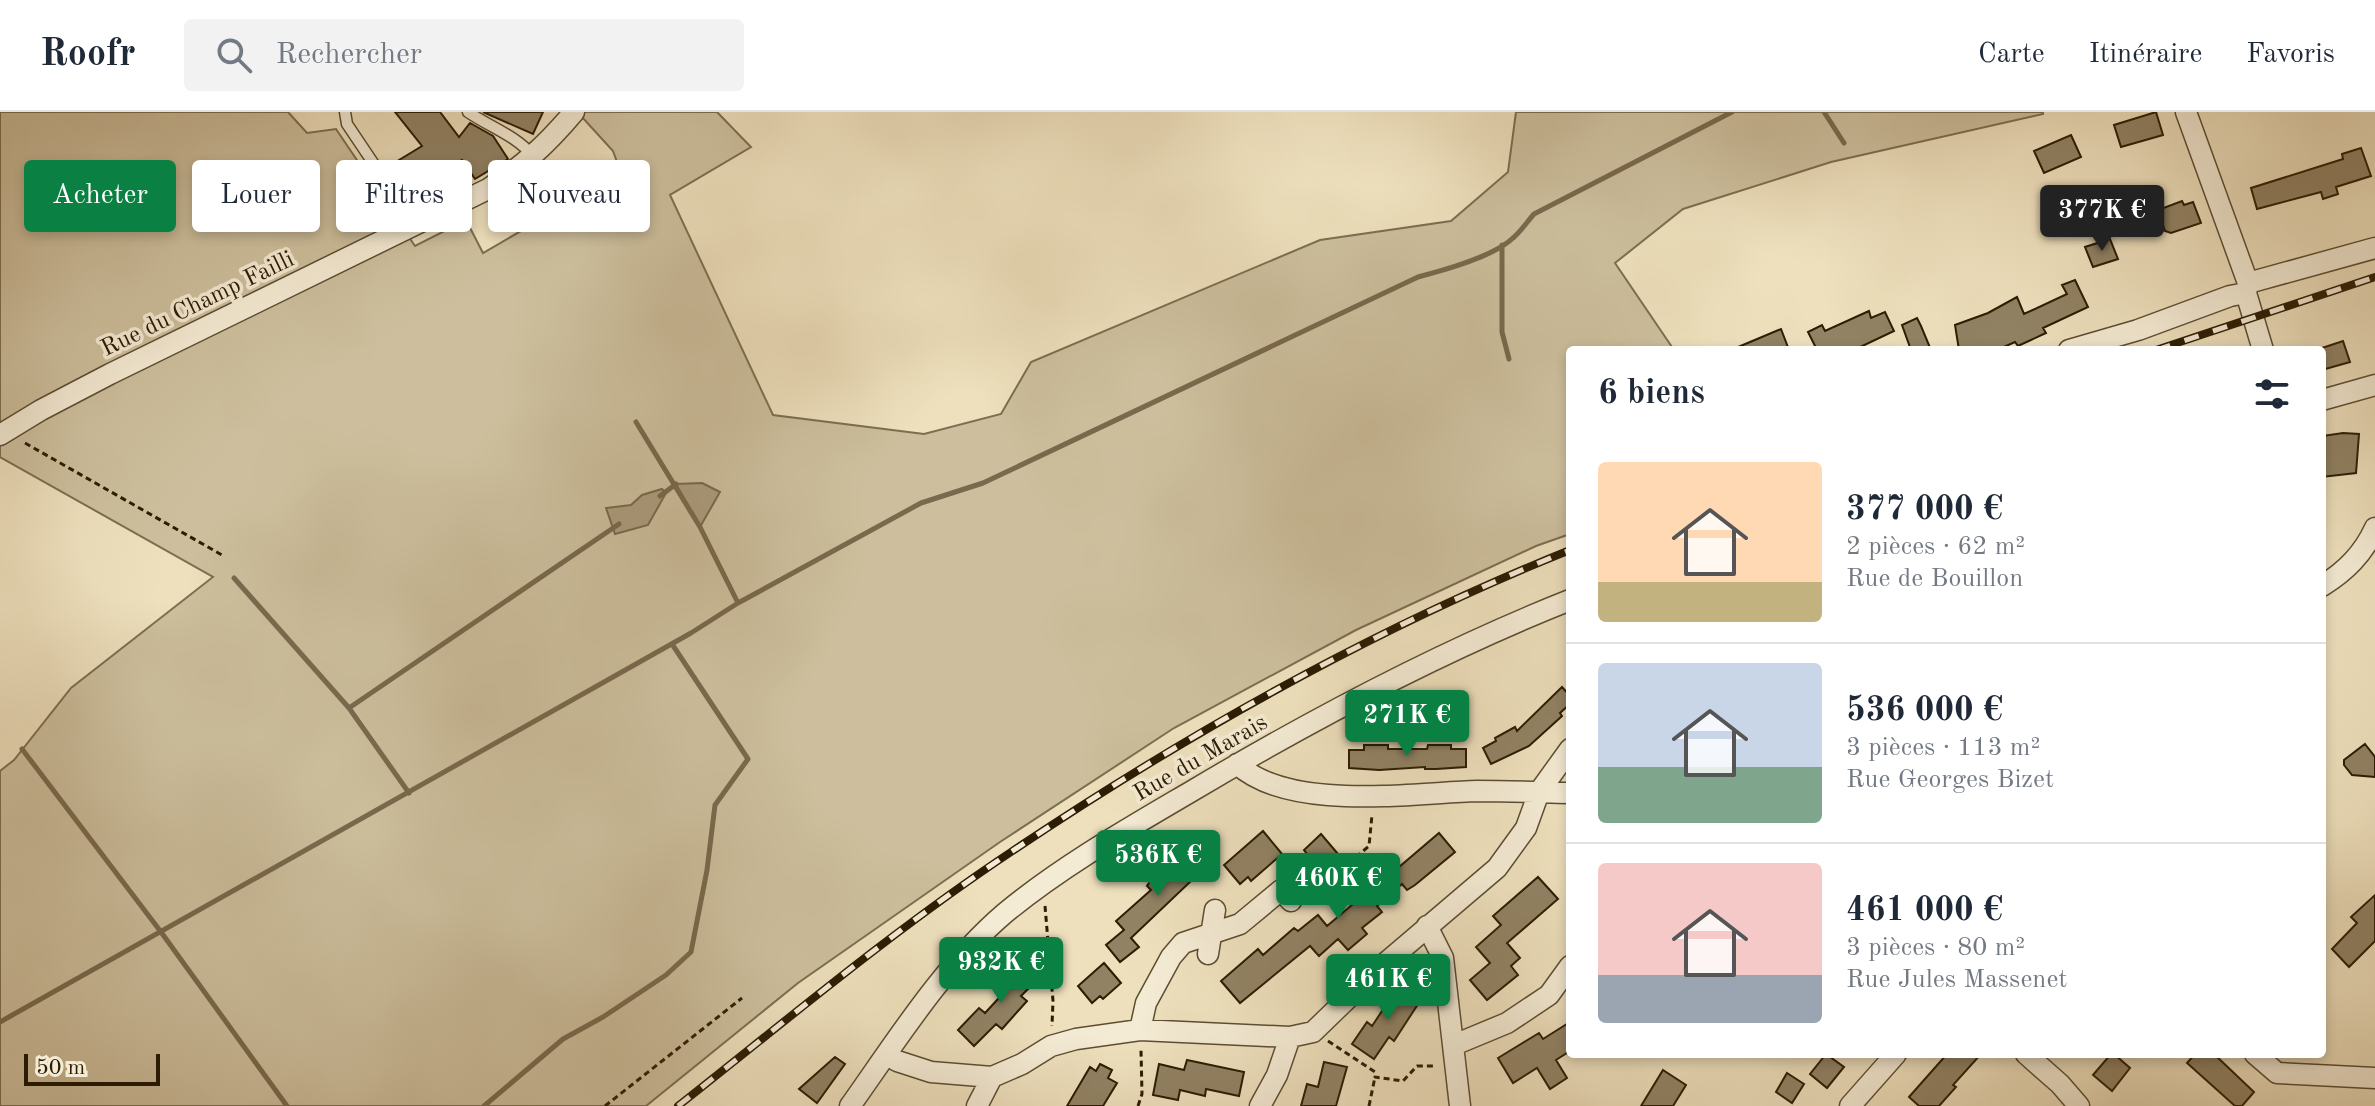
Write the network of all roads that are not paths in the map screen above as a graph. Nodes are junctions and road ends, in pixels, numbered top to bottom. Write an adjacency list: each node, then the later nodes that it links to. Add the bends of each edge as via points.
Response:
1 (345, 112): 6 (lane)
2 (468, 112): 5 (lane, via 508,134)
3 (574, 112): 5 (street, Rue du Champ Failli)
4 (2186, 112): 10 (street)
5 (533, 156): 7 (street, Rue du Champ Failli)
6 (371, 160)
7 (472, 197)
8 (401, 232): 15 (street, Rue du Champ Failli, via 110,374)
9 (2375, 248): 10 (street)
10 (2247, 288): 11 (street); 12 (street)
11 (2083, 346)
12 (2262, 346)
13 (2375, 385): 14 (street)
14 (2326, 399)
15 (2, 433)
16 (2375, 528): 17 (street, via 2365,550)
17 (2326, 583)
18 (1566, 602): 20 (street, Rue du Marais, via 1412,671)
19 (1566, 755): 21 (street)
20 (1237, 764): 21 (street, via 1248,774 1284,787 1338,798); 32 (street, Rue du Marais, via 1136,824 1005,914 956,962)
21 (1539, 792): 22 (street); 25 (street, via 1526,828 1497,868)
22 (1566, 793)
23 (1291, 901): 26 (street, via 1281,890 1240,924)
24 (1215, 910): 26 (street)
25 (1427, 926): 30 (street, via 1313,1032); 31 (street, via 1443,958)
26 (1212, 934): 27 (street); 29 (street, via 1183,943 1171,957 1146,1003)
27 (1208, 954)
28 (1566, 972): 31 (street, via 1549,995 1507,1023)
29 (1140, 1030): 30 (street); 36 (street, via 1051,1046)
30 (1290, 1037): 40 (street)
31 (1454, 1045): 41 (street)
32 (887, 1055): 36 (street, via 931,1072); 38 (street, Rue du Marais)
33 (1892, 1058): 42 (street)
34 (2031, 1058): 43 (street)
35 (2260, 1058): 37 (street, via 2277,1073)
36 (992, 1077): 39 (street)
37 (2375, 1078)
38 (850, 1106)
39 (977, 1106)
40 (1260, 1106)
41 (1460, 1106)
42 (1850, 1106)
43 (2079, 1106)

